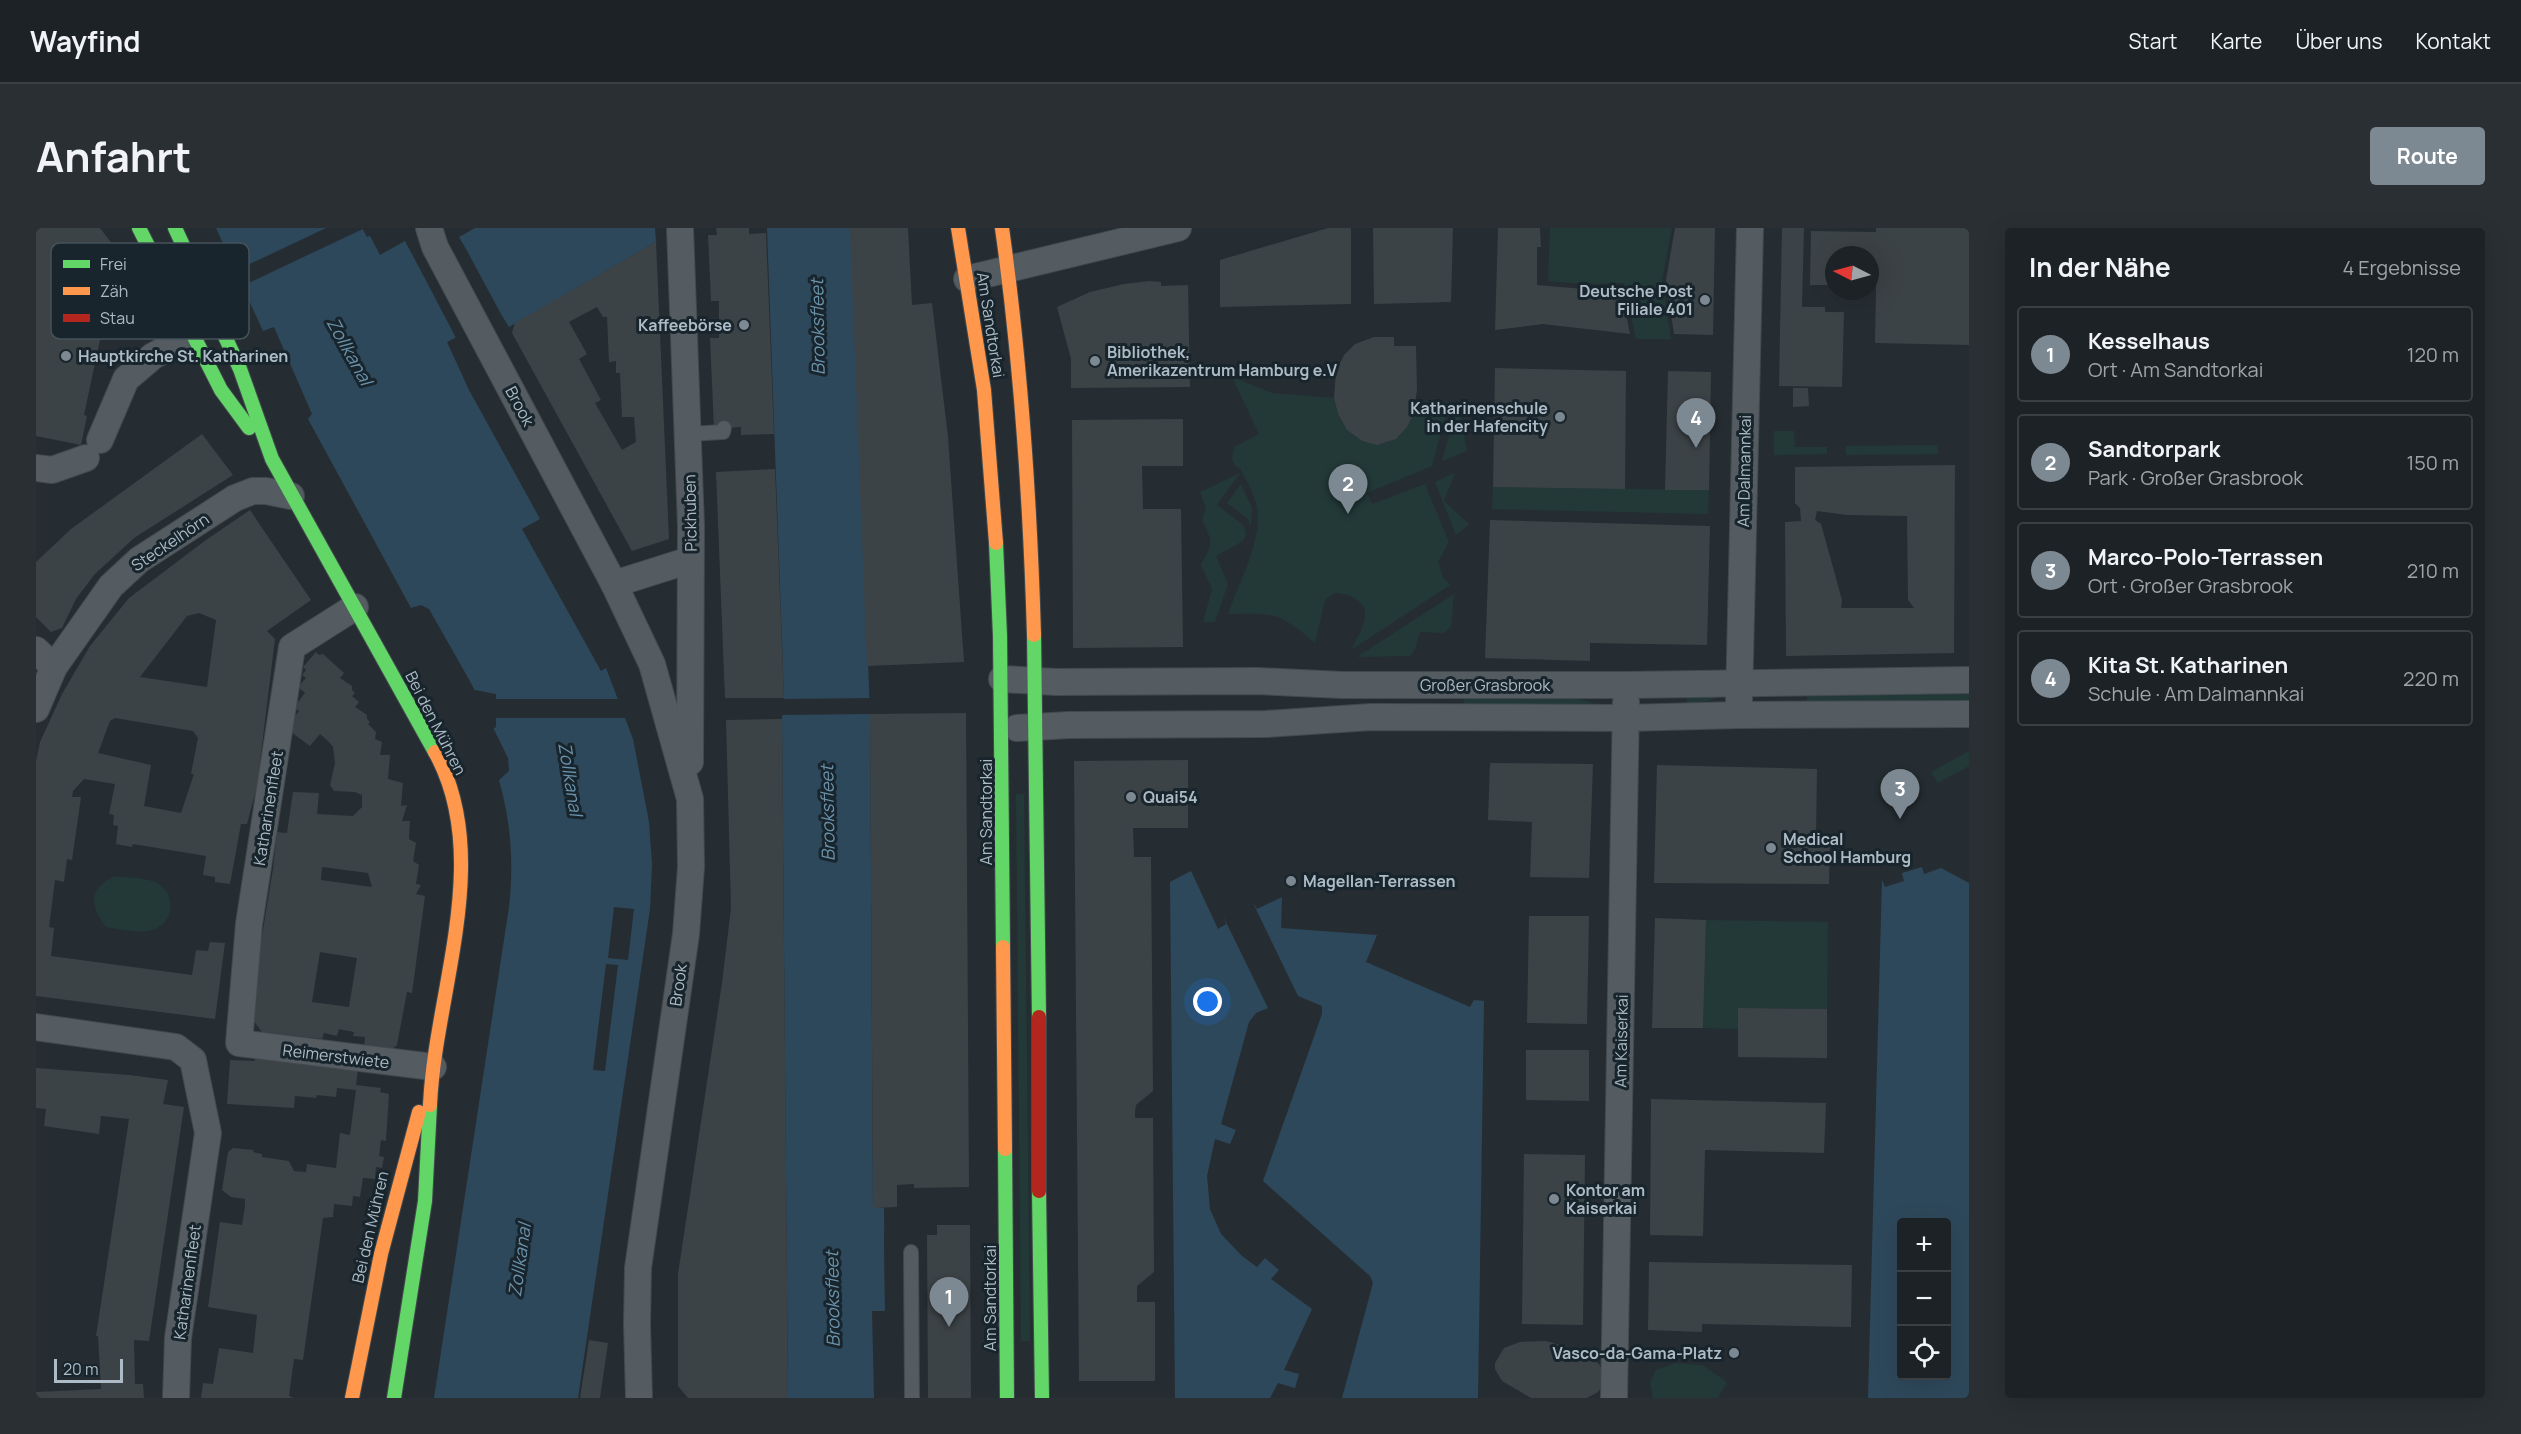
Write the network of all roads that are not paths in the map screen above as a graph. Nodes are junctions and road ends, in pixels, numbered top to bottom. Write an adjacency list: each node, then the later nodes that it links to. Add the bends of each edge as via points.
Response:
1 (139, 228): 9 (main road)
2 (175, 228): 10 (main road)
3 (429, 228): 22 (street, Brook, via 442,260)
4 (681, 228): 17 (street, Pickhuben)
5 (958, 228): 12 (main road, Am Sandtorkai)
6 (1002, 228): 11 (main road, Am Sandtorkai)
7 (1178, 228): 11 (street)
8 (1750, 228): 29 (street, Am Dalmannkai)
9 (146, 243)
10 (182, 243)
11 (1007, 269): 12 (street); 28 (main road, Am Sandtorkai, via 1029,489)
12 (967, 279): 26 (main road, Am Sandtorkai, via 984,390 993,489)
13 (185, 339): 19 (street, via 153,356 126,379 93,449 52,470)
14 (194, 339): 18 (main road, via 221,390)
15 (226, 339): 18 (main road)
16 (723, 428): 17 (lane, via 723,432)
17 (687, 434): 21 (street, Pickhuben)
18 (272, 459): 20 (main road, Bei den Mühren)
19 (36, 468)
20 (291, 496): 23 (main road, Bei den Mühren); 25 (street, Steckelhörn, via 253,491 235,498 139,560 111,586)
21 (690, 560): 22 (street); 37 (street, Pickhuben)
22 (614, 584): 37 (street, Brook, via 652,664)
23 (354, 607): 39 (street, Katharinenfleet, via 292,647 249,924); 40 (main road, Bei den Mühren, via 440,761 455,802 461,859 459,896)
24 (36, 650): 25 (street)
25 (54, 667): 31 (street, Steckelhörn)
26 (1002, 680): 28 (street, Großer Grasbrook); 36 (main road, Am Sandtorkai)
27 (1969, 680): 29 (street, Großer Grasbrook)
28 (1036, 681): 30 (street, Großer Grasbrook); 35 (main road, Am Sandtorkai)
29 (1739, 683): 30 (street, Großer Grasbrook); 33 (street, Am Dalmannkai)
30 (1627, 685): 34 (street, Am Kaiserkai)
31 (36, 709)
32 (1969, 714): 33 (street, Großer Grasbrook)
33 (1739, 715): 34 (street, Großer Grasbrook)
34 (1626, 718): 35 (street, Großer Grasbrook, via 1371,717 1266,724); 49 (street, Am Kaiserkai)
35 (1037, 727): 36 (street, Großer Grasbrook); 48 (main road, Am Sandtorkai)
36 (1002, 729): 47 (main road, Am Sandtorkai)
37 (690, 799): 45 (street, Brook, via 691,867 686,934 638,1268)
38 (36, 1027): 42 (street, Katharinenfleet, via 176,1047 193,1060 208,1133 178,1338)
39 (239, 1043): 40 (street, Reimerstwiete)
40 (433, 1067): 43 (main road, Bei den Mühren, via 401,1169); 44 (main road, Bei den Mühren, via 428,1173)
41 (911, 1252): 46 (lane)
42 (176, 1398)
43 (352, 1398)
44 (394, 1398)
45 (639, 1398)
46 (912, 1398)
47 (1007, 1398)
48 (1042, 1398)
49 (1614, 1398)

